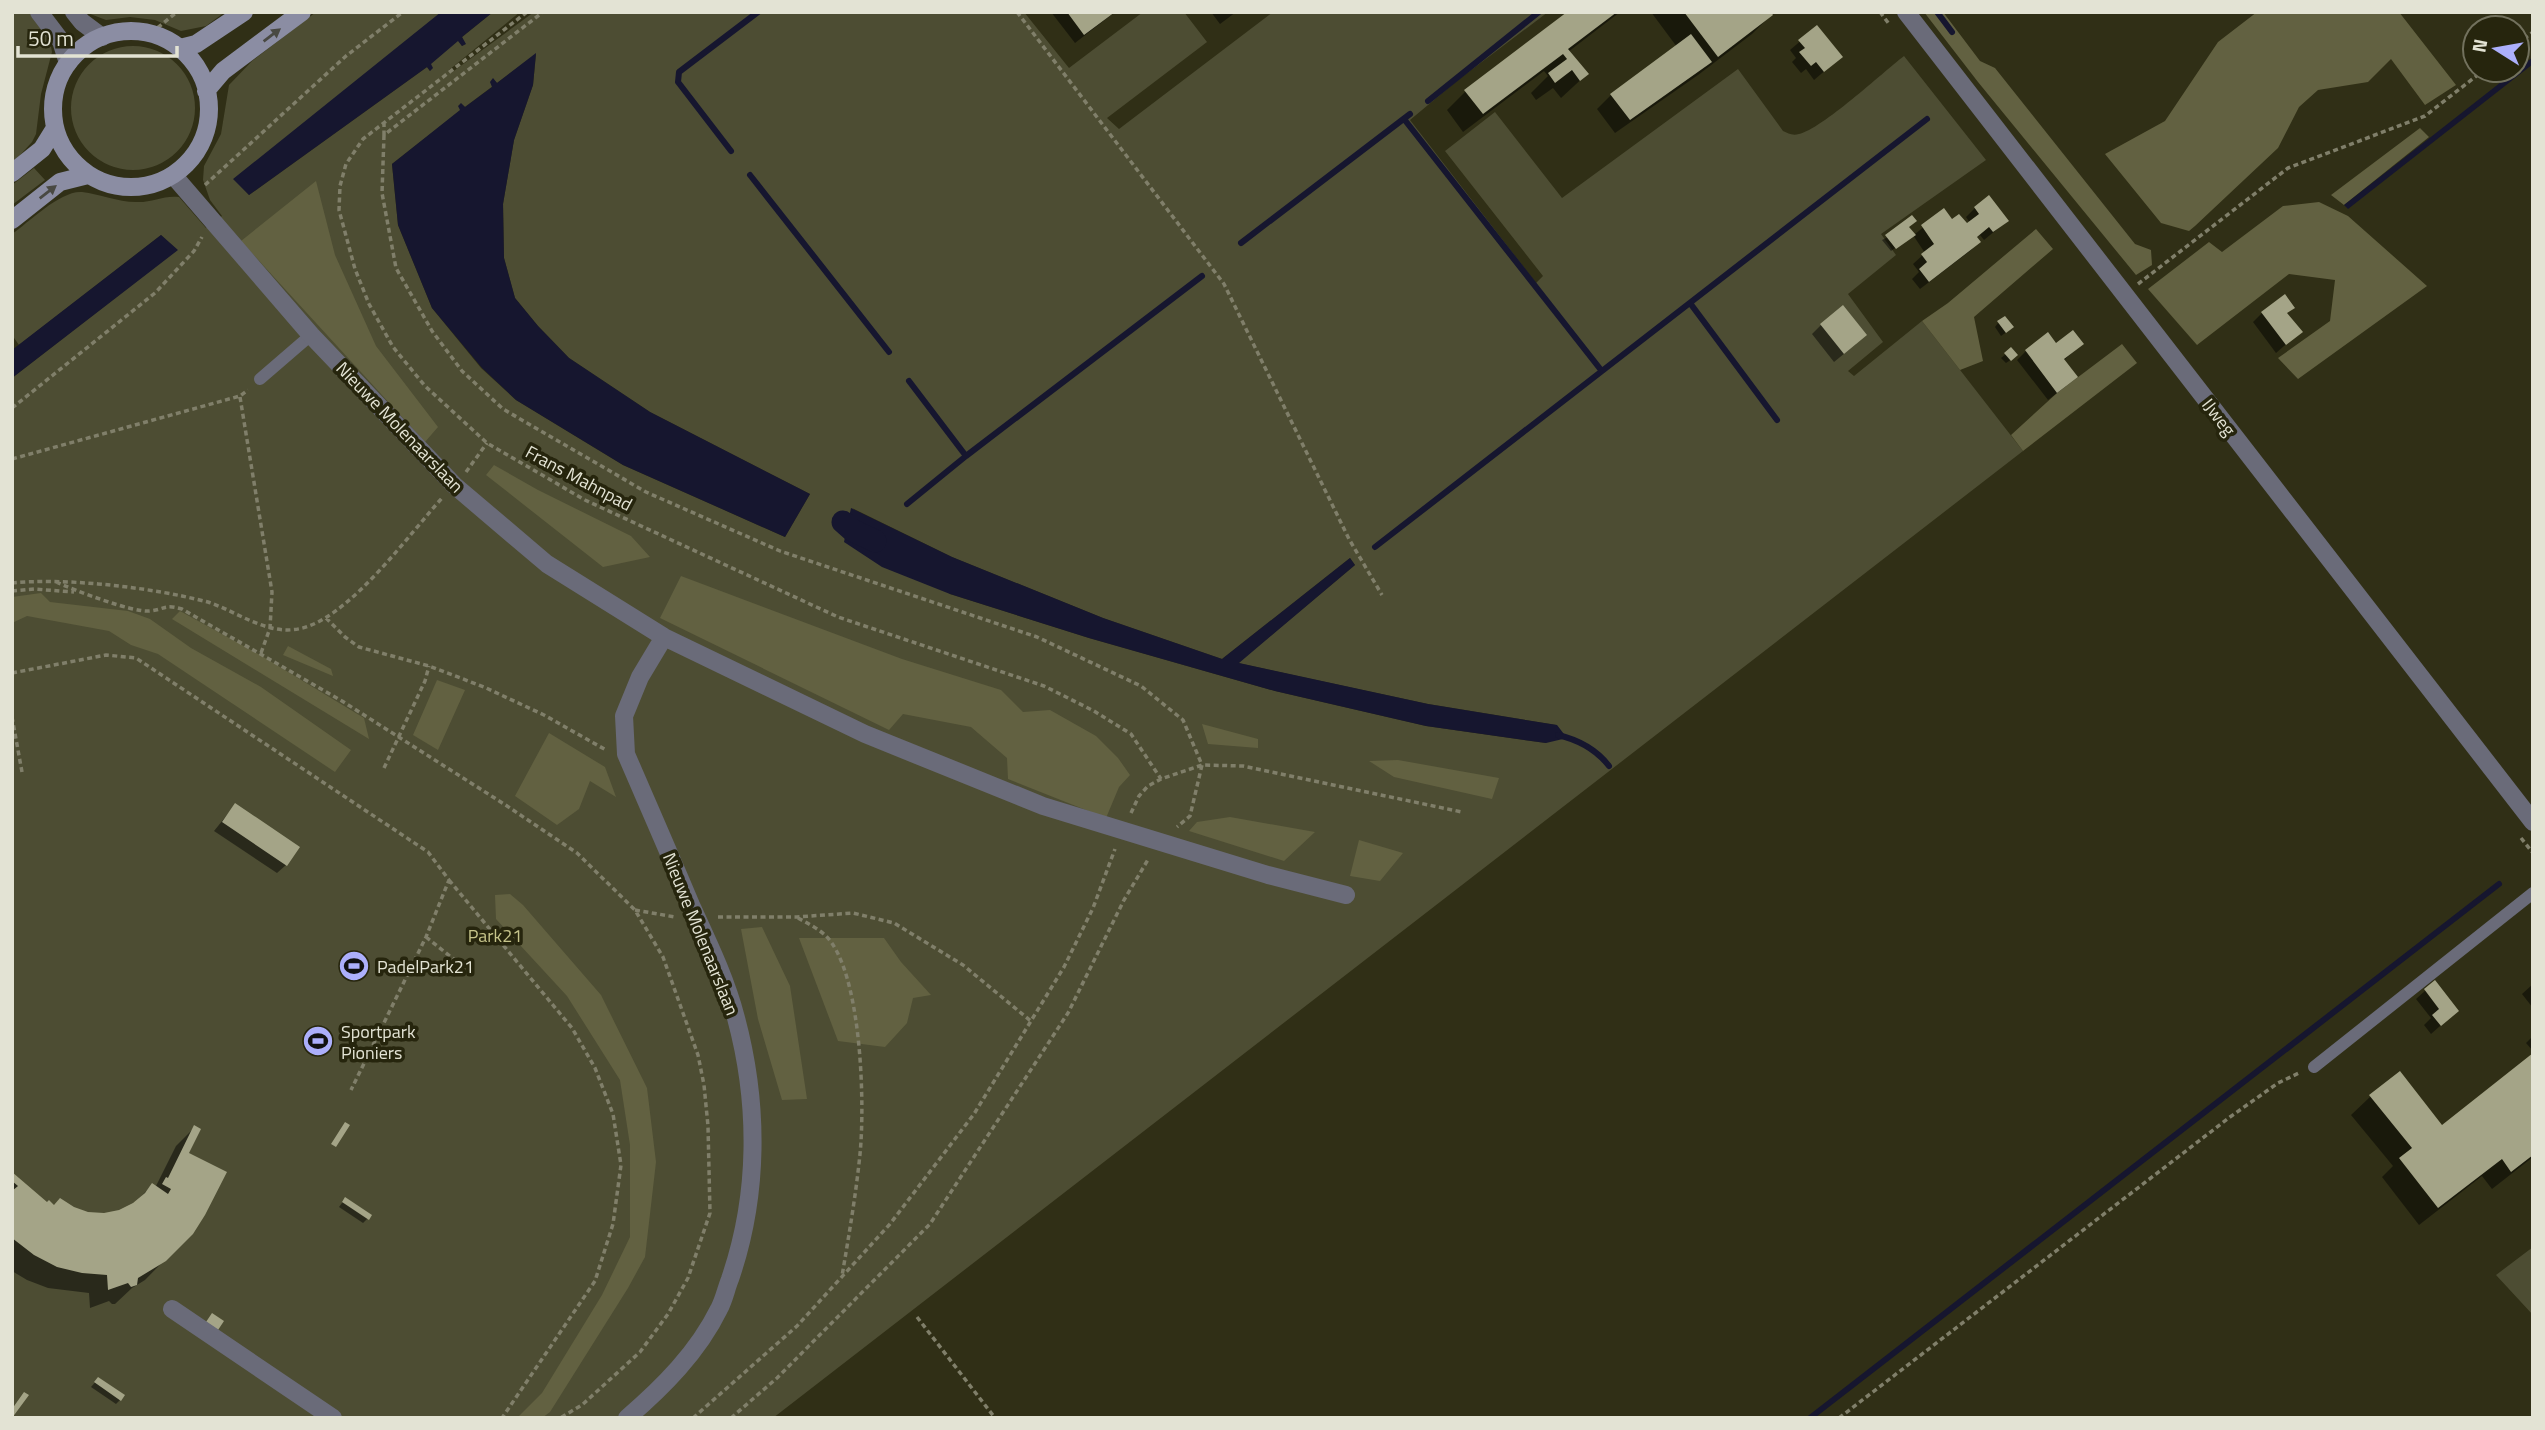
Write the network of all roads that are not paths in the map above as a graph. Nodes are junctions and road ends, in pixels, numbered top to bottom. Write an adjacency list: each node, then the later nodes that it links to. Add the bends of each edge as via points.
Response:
1 (39, 12): 8 (street, via 61,41)
2 (74, 12): 6 (street)
3 (244, 12): 7 (main road, via 196,44)
4 (302, 12): 9 (main road, one-way to 4, via 223,71)
5 (1906, 12): 18 (street, IJweg)
6 (102, 37): 7 (main road, via 125,31 150,33); 8 (main road)
7 (180, 48): 9 (main road, via 198,70)
8 (68, 63): 10 (main road, via 58,83)
9 (206, 91): 13 (main road, via 210,111 205,134 194,155)
10 (55, 128): 11 (main road, via 42,149); 12 (main road, via 71,160)
11 (12, 173)
12 (88, 175): 13 (main road, via 133,187); 14 (main road, one-way to 12, via 60,182)
13 (173, 175): 15 (street, Nieuwe Molenaarslaan)
14 (12, 220)
15 (311, 335): 16 (lane); 17 (street, Nieuwe Molenaarslaan, via 454,485 547,564)
16 (260, 379)
17 (664, 637): 20 (street, Nieuwe Molenaarslaan, via 865,734 1043,806); 24 (street, Nieuwe Molenaarslaan, via 624,716 626,754 736,1018 752,1116 753,1159 738,1256 719,1309 693,1352)
18 (2533, 822)
19 (2533, 893): 21 (lane)
20 (1346, 895)
21 (2314, 1066)
22 (172, 1309): 23 (street)
23 (333, 1418)
24 (627, 1418)

